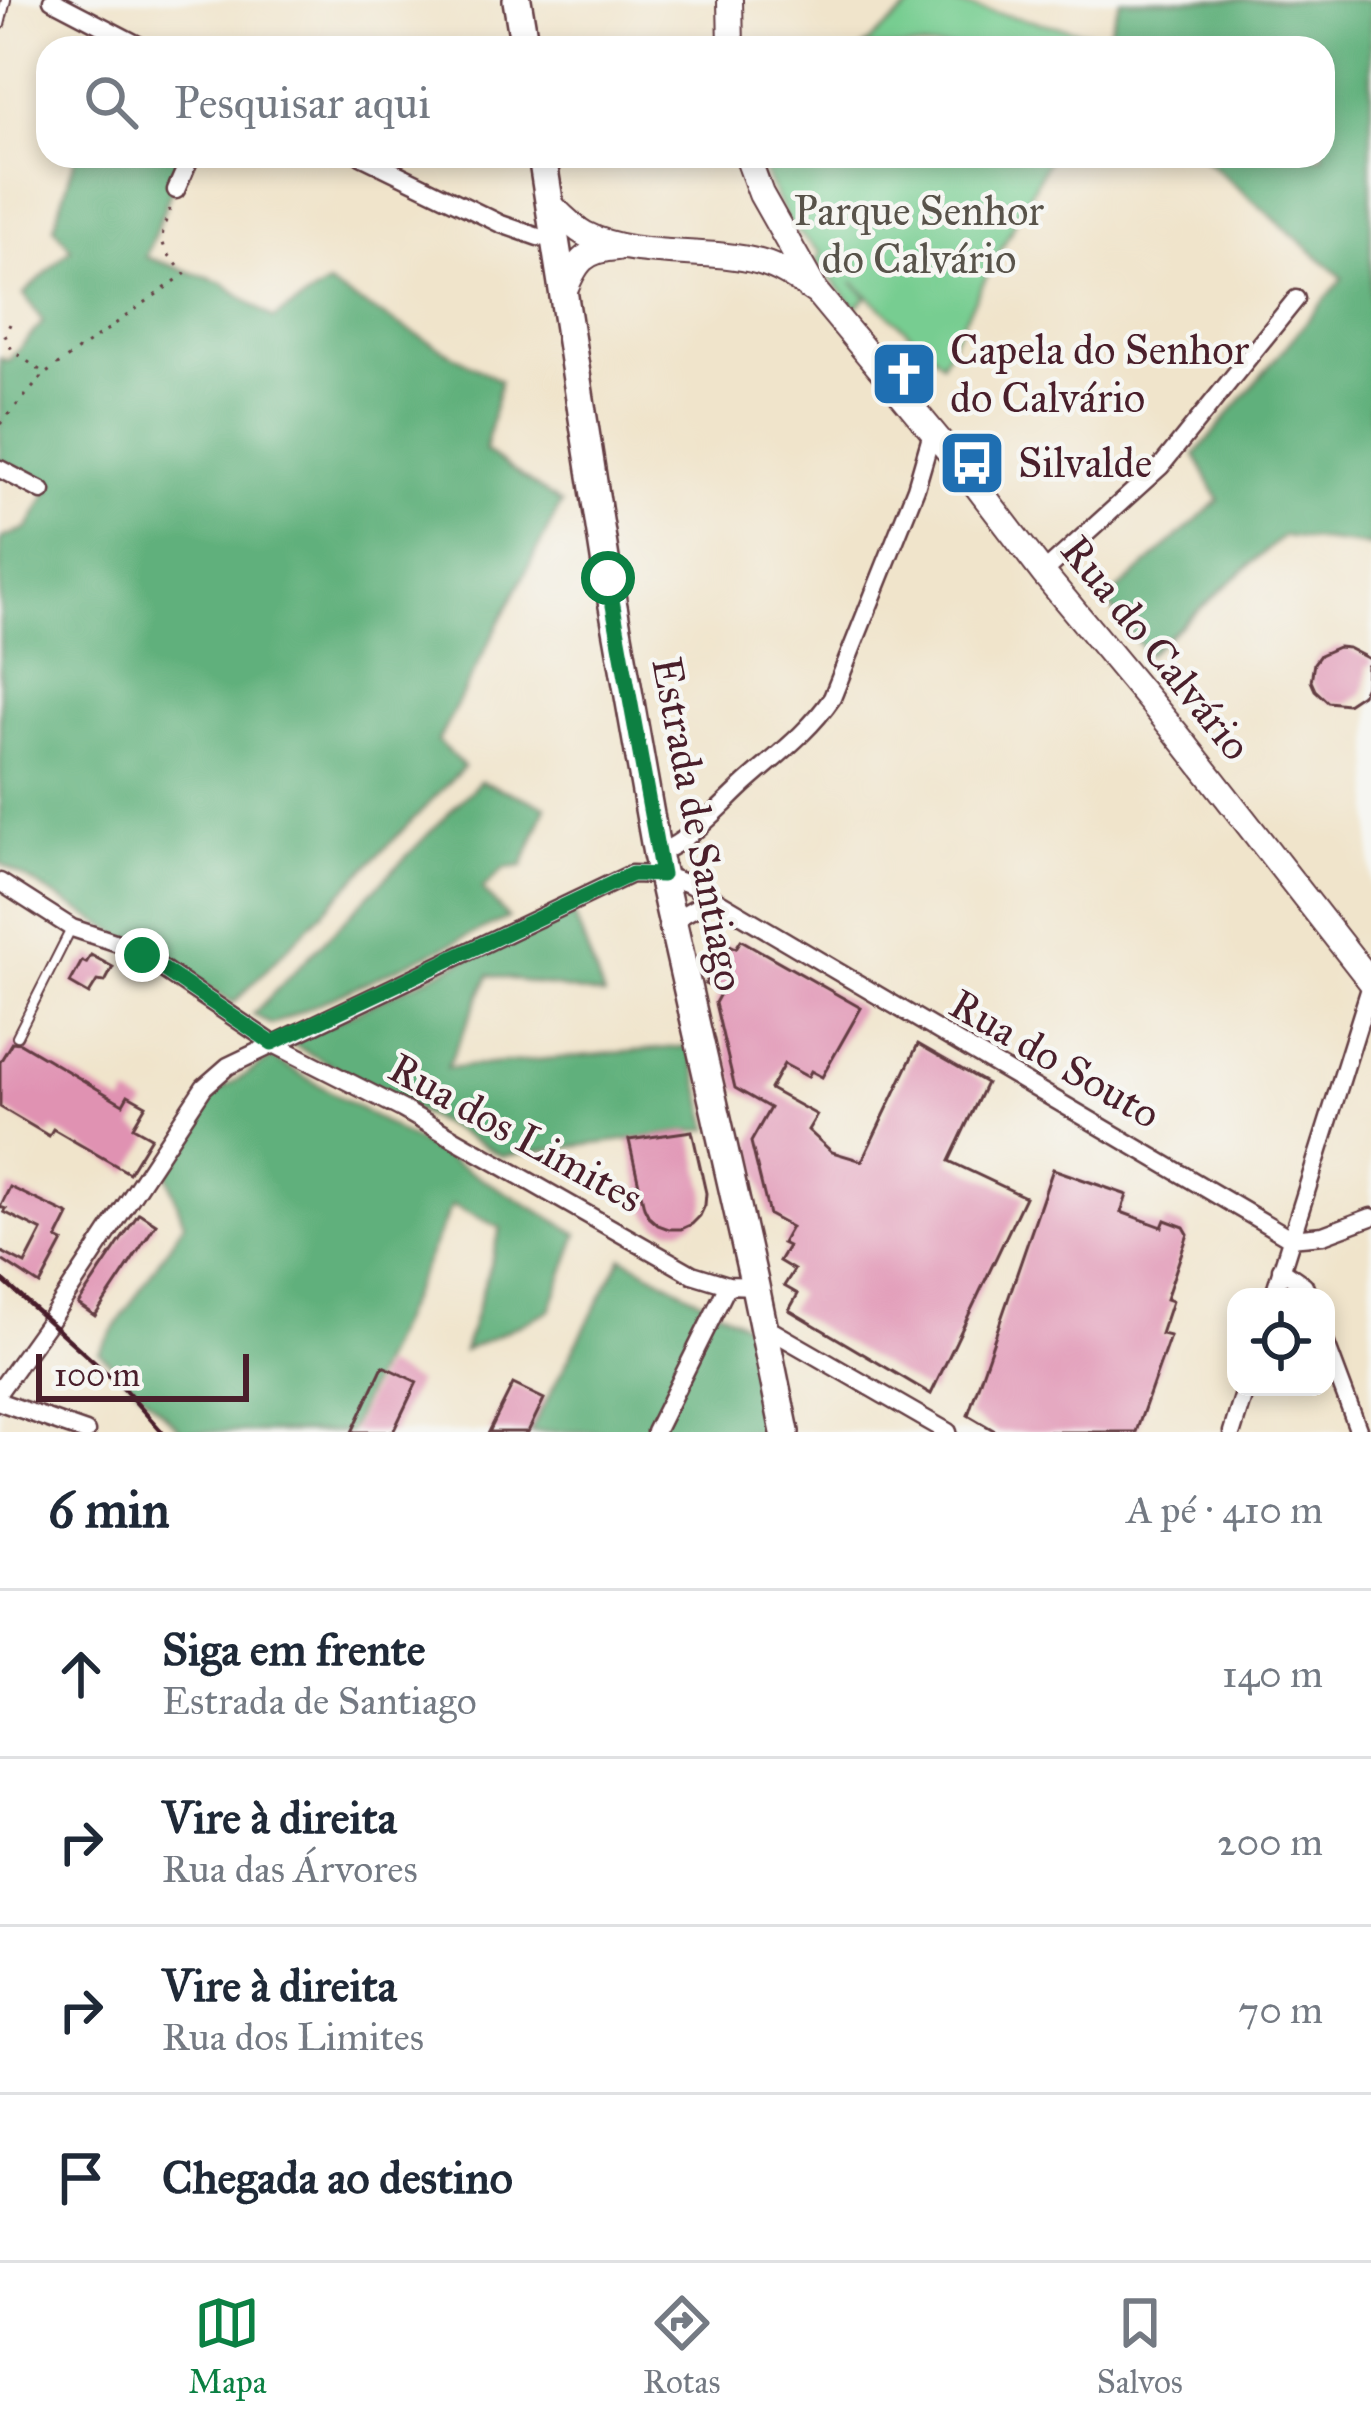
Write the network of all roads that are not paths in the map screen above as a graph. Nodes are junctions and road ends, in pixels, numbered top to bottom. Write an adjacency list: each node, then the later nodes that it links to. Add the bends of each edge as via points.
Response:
1 (6, 0): 5 (lane)
2 (52, 0): 6 (street)
3 (517, 0): 7 (main road)
4 (730, 0): 8 (main road)
5 (0, 25)
6 (121, 36)
7 (523, 36)
8 (731, 36)
9 (186, 168): 13 (street)
10 (386, 168): 16 (street, via 501,224)
11 (544, 168): 14 (main road, Estrada de Santiago)
12 (751, 168): 15 (main road)
13 (176, 190)
14 (550, 204): 16 (main road, Estrada de Santiago); 17 (main road)
15 (774, 216): 18 (main road, via 764,244); 20 (main road)
16 (556, 239): 17 (main road, via 571,254); 19 (main road, Estrada de Santiago)
17 (592, 247): 18 (main road, Rua do Calvário); 19 (main road)
18 (738, 257): 20 (main road, Rua do Calvário)
19 (564, 292): 26 (main road, Estrada de Santiago)
20 (817, 293): 22 (main road, Rua do Calvário)
21 (1296, 299): 25 (street, via 1161,466)
22 (932, 433): 25 (main road, Rua do Calvário); 26 (street, via 832,698)
23 (0, 469): 24 (street)
24 (42, 491)
25 (1043, 573): 31 (main road, Rua do Calvário)
26 (659, 865): 28 (street, Rua do Souto); 29 (main road, Estrada de Santiago); 33 (street)
27 (0, 882): 30 (street, Rua dos Limites)
28 (711, 899): 29 (street); 35 (street, Rua do Souto)
29 (672, 921): 37 (main road, Estrada de Santiago)
30 (72, 928): 32 (lane); 33 (street, Rua dos Limites, via 142,955)
31 (1371, 984): 35 (street)
32 (17, 1036)
33 (272, 1043): 37 (street, Rua dos Limites, via 692,1274); 42 (street, via 204,1088)
34 (1371, 1217): 35 (street)
35 (1290, 1238): 36 (street)
36 (1281, 1269): 38 (street); 39 (street)
37 (742, 1285): 40 (main road, Estrada de Santiago); 46 (street)
38 (1276, 1288)
39 (1305, 1288)
40 (761, 1325): 47 (main road, Estrada de Santiago); 48 (street)
41 (1335, 1369): 50 (street)
42 (0, 1390)
43 (1243, 1396): 49 (street)
44 (0, 1402): 45 (street)
45 (86, 1432)
46 (655, 1432)
47 (785, 1432)
48 (948, 1432)
49 (1232, 1432)
50 (1359, 1432)

